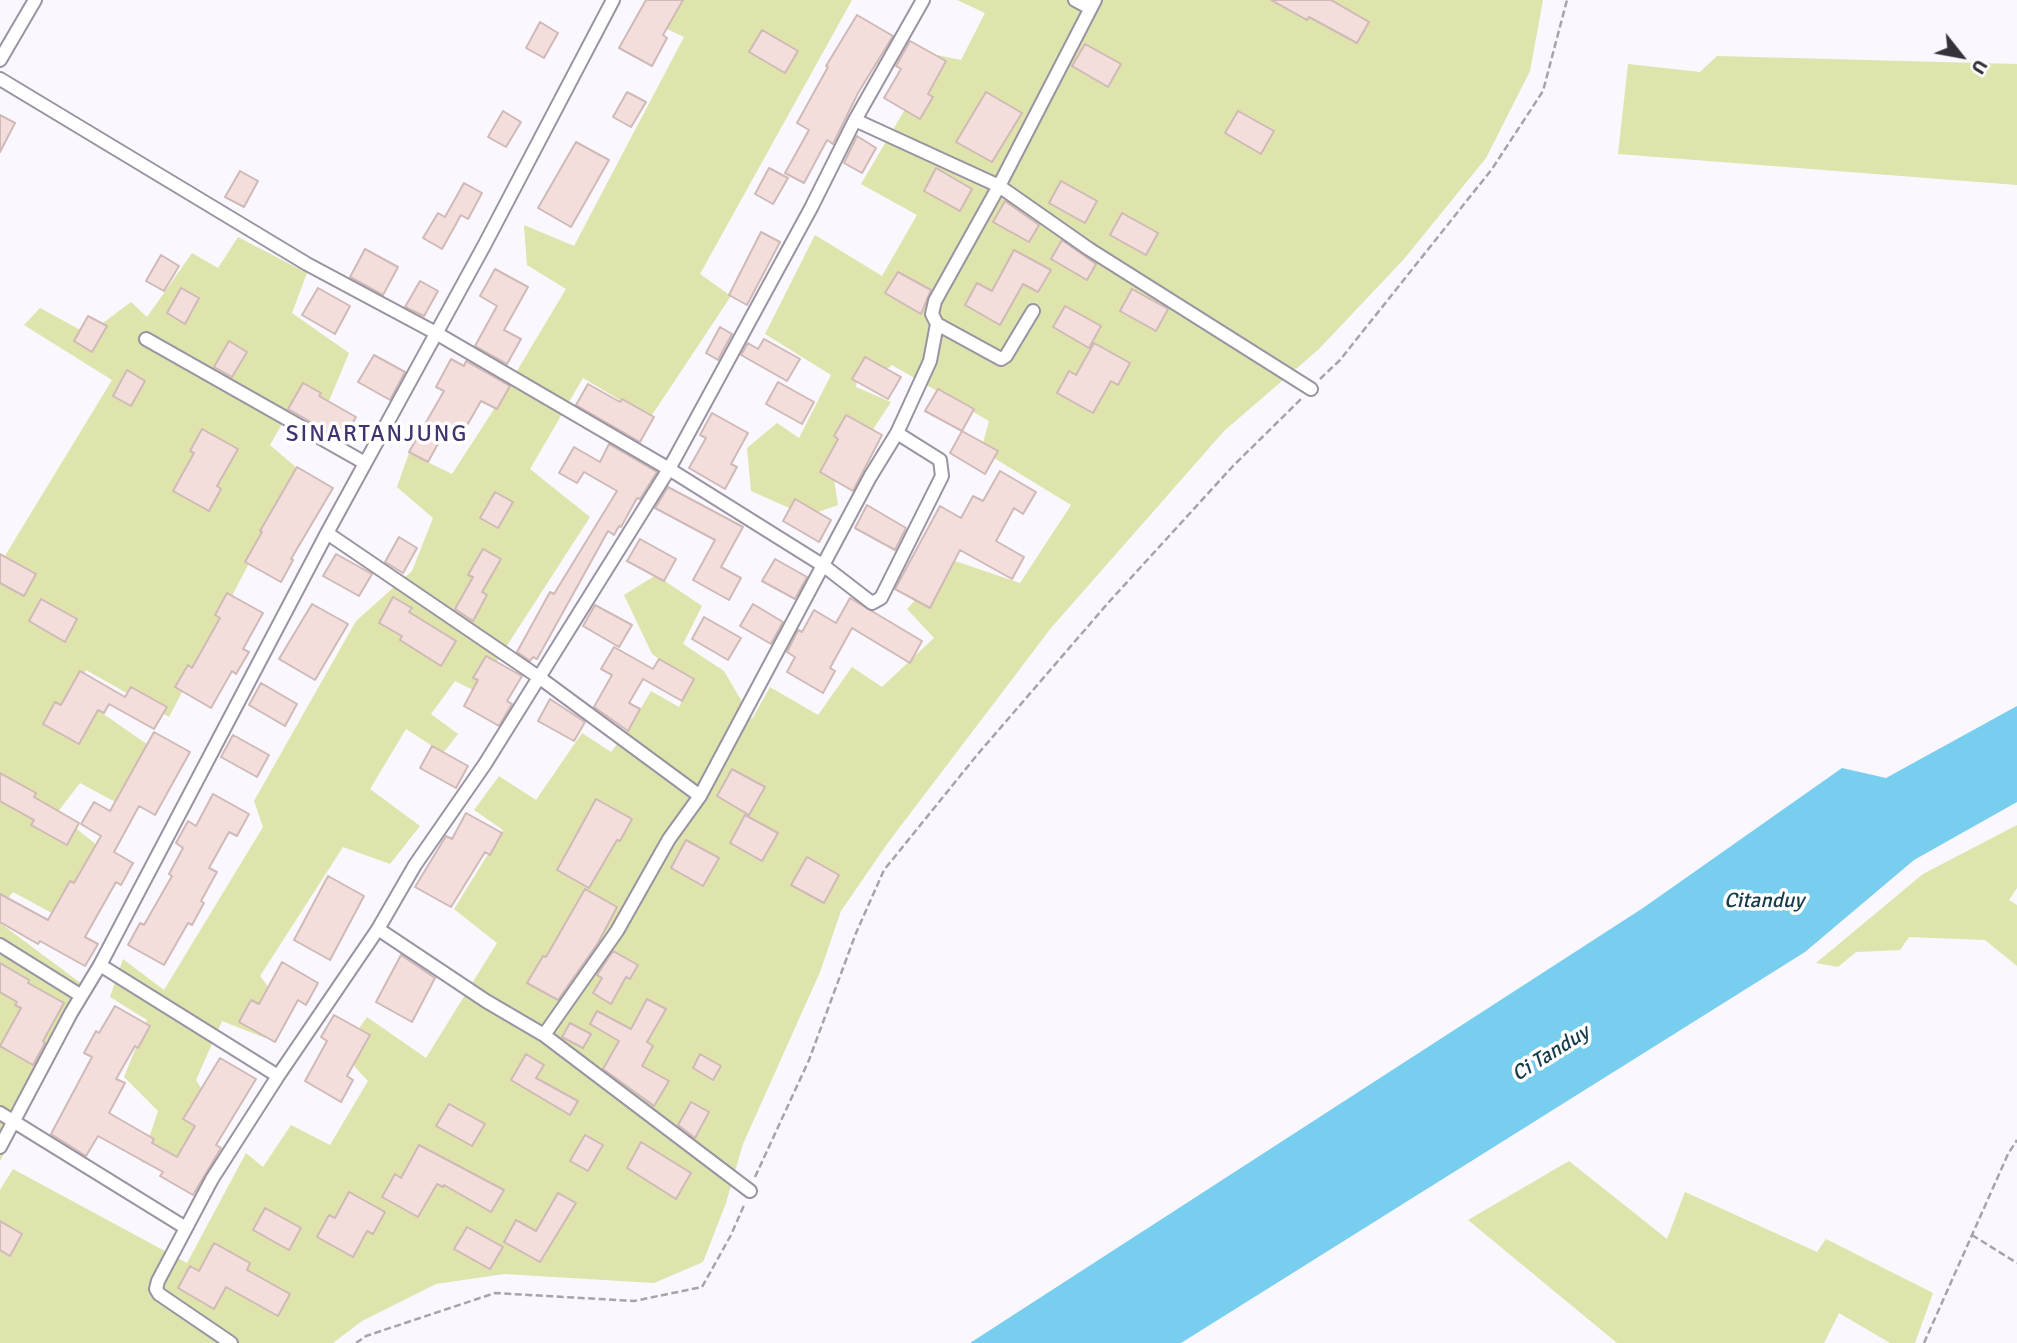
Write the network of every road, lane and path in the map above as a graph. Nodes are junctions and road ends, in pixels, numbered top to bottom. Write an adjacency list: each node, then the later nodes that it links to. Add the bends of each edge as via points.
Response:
1 (35, 0): 7 (street)
2 (613, 0): 13 (street)
3 (923, 0): 9 (street)
4 (1075, 0): 6 (street)
5 (1567, 0): 15 (path, via 1543,91 1492,169 1340,360)
6 (1092, 4): 10 (street)
7 (0, 60)
8 (0, 79): 13 (street, via 306,264)
9 (855, 120): 10 (street); 18 (street)
10 (999, 186): 12 (street, via 935,301 932,314); 15 (street, via 1089,249)
11 (1032, 311): 12 (street, via 1001,359)
12 (937, 324): 16 (street, via 930,361)
13 (436, 333): 17 (street); 18 (street)
14 (146, 339): 17 (street)
15 (1311, 388): 33 (path, via 1108,603 884,870 809,1060)
16 (897, 433): 20 (street); 20 (street, via 940,460 942,476 881,598 872,603)
17 (365, 463): 19 (street)
18 (669, 469): 20 (street); 21 (street)
19 (327, 533): 21 (street); 25 (street)
20 (824, 566): 22 (street)
21 (540, 678): 22 (street); 23 (street, via 415,865)
22 (700, 796): 27 (street, via 669,839 617,931)
23 (378, 929): 27 (street); 28 (street)
24 (0, 945): 26 (street)
25 (100, 964): 26 (street); 28 (street)
26 (80, 995): 30 (street)
27 (544, 1035): 33 (street)
28 (278, 1076): 34 (street)
29 (0, 1113): 30 (street)
30 (13, 1122): 32 (street); 34 (street)
31 (2017, 1140): 35 (path)
32 (0, 1147)
33 (750, 1191): 38 (path, via 702,1287 634,1301 495,1293)
34 (186, 1228): 37 (street, via 156,1292)
35 (1972, 1235): 36 (path); 39 (path)
36 (2017, 1263)
37 (231, 1343)
38 (356, 1343)
39 (1924, 1343)

